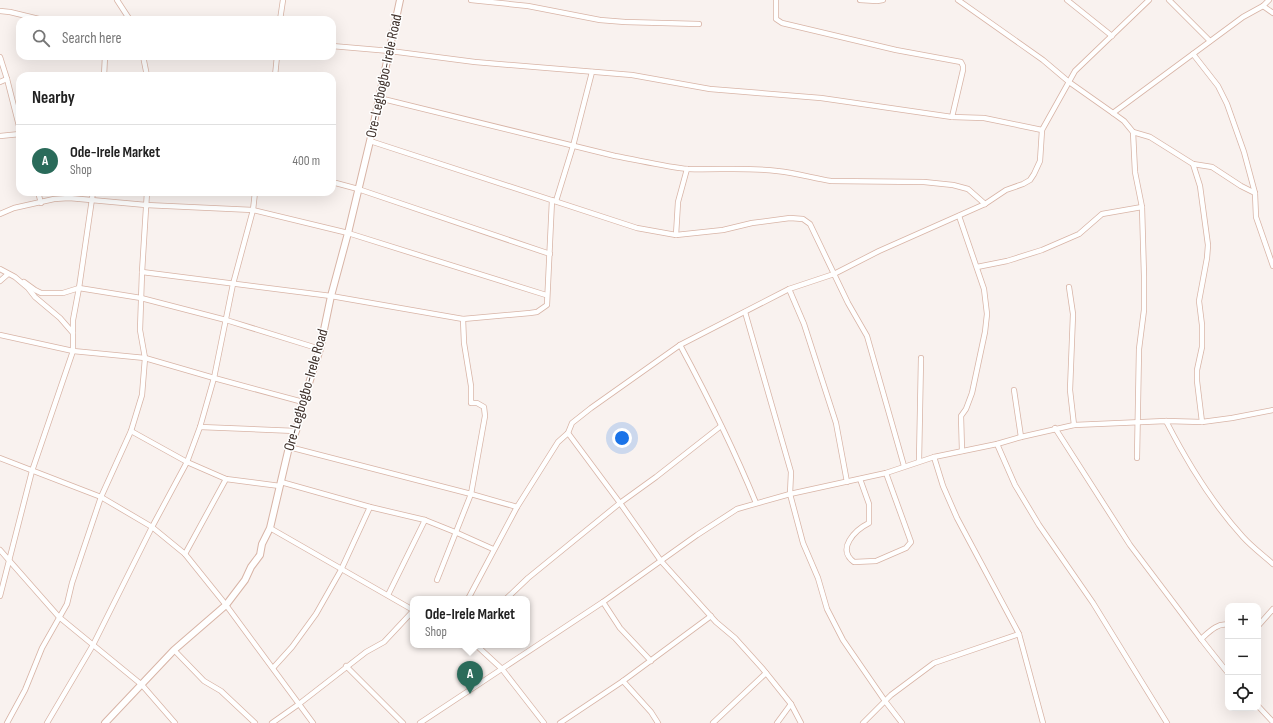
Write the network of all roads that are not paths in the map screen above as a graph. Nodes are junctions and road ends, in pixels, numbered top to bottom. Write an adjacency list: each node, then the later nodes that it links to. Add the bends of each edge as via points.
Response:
1 (117, 0): 17 (street)
2 (283, 0): 18 (street)
3 (400, 0): 23 (main road, Ore-Legbogbo-Irele Road)
4 (471, 0): 19 (street, via 528,6 606,20)
5 (776, 0): 39 (street, via 775,17 782,23 961,62 963,70)
6 (860, 0): 7 (street)
7 (883, 0)
8 (958, 0): 35 (street, via 1043,60)
9 (1067, 0): 20 (street)
10 (1149, 0): 20 (street)
11 (1169, 0): 21 (street)
12 (1269, 0): 13 (street)
13 (1263, 6): 15 (street); 21 (street)
14 (0, 11): 16 (street)
15 (1273, 14)
16 (26, 16)
17 (127, 16)
18 (281, 16)
19 (699, 24)
20 (1112, 36): 35 (street, via 1075,71)
21 (1210, 41): 24 (street)
22 (336, 46): 23 (street)
23 (390, 51): 32 (street, via 475,62); 36 (main road, Ore-Legbogbo-Irele Road)
24 (1193, 54): 38 (street); 50 (street, via 1218,86 1227,104 1244,152)
25 (0, 57): 33 (street)
26 (105, 60): 29 (street)
27 (144, 60): 30 (street)
28 (277, 60): 31 (street)
29 (104, 72)
30 (146, 72)
31 (275, 72)
32 (592, 72): 39 (street, via 710,89 821,98); 45 (street)
33 (7, 79): 34 (street); 37 (street)
34 (0, 82)
35 (1069, 82): 38 (street); 40 (street)
36 (379, 98): 44 (main road, Ore-Legbogbo-Irele Road); 45 (street)
37 (16, 114)
38 (1113, 114): 41 (street, via 1124,121)
39 (952, 117): 40 (street, via 984,118)
40 (1042, 130): 59 (street, via 1040,161 1030,180 1006,190)
41 (1133, 132): 46 (street, via 1150,137); 60 (street, via 1135,172)
42 (16, 134): 43 (street)
43 (0, 136)
44 (370, 141): 49 (main road, Ore-Legbogbo-Irele Road); 56 (street)
45 (573, 146): 47 (street); 56 (street)
46 (1193, 164): 50 (street, via 1212,167); 98 (street, via 1200,186 1208,245 1199,301 1202,347 1197,381)
47 (687, 169): 59 (street, via 756,169 831,181 939,183 968,189); 65 (street, via 678,202)
48 (336, 183): 49 (street)
49 (358, 188): 64 (main road, Ore-Legbogbo-Irele Road); 66 (street)
50 (1254, 193): 67 (street, via 1256,217)
51 (39, 196): 57 (street)
52 (93, 196): 55 (street)
53 (147, 196): 58 (street)
54 (255, 196): 61 (street)
55 (92, 201): 57 (street, via 69,198); 58 (street); 76 (street)
56 (554, 201): 65 (street, via 637,228); 66 (street)
57 (41, 203): 62 (street, via 14,208)
58 (146, 204): 61 (street); 70 (street)
59 (985, 204): 63 (street)
60 (1142, 206): 68 (street, via 1102,214 1079,234 1042,250); 97 (street, via 1144,310 1139,349)
61 (253, 210): 64 (street); 75 (street)
62 (0, 214)
63 (959, 216): 68 (street); 72 (street)
64 (348, 233): 79 (main road, Ore-Legbogbo-Irele Road); 80 (street)
65 (676, 235): 72 (street, via 790,218 803,219 813,228)
66 (550, 254): 80 (street)
67 (1273, 266)
68 (977, 267): 109 (street, via 984,289 987,314 972,393 961,416)
69 (0, 269): 71 (street)
70 (142, 272): 75 (street); 81 (street)
71 (8, 274): 73 (street); 74 (street)
72 (834, 274): 78 (street); 115 (street, via 867,336)
73 (15, 277): 76 (street, via 41,292 62,293); 85 (street)
74 (0, 281)
75 (233, 284): 79 (street); 84 (street)
76 (79, 288): 81 (street); 85 (street, via 73,320)
77 (1069, 288): 99 (street, via 1073,314 1070,390)
78 (789, 289): 82 (street); 120 (street, via 804,324 836,423)
79 (331, 296): 83 (street); 88 (main road, Ore-Legbogbo-Irele Road)
80 (546, 296): 83 (street, via 547,305 536,312)
81 (141, 298): 84 (street); 90 (street, via 140,330)
82 (745, 312): 87 (street); 123 (street, via 791,472)
83 (463, 319): 122 (street, via 471,403 480,404 485,410)
84 (226, 320): 88 (street); 92 (street)
85 (74, 333): 89 (street)
86 (0, 335): 89 (street)
87 (680, 345): 100 (street); 105 (street, via 591,408 572,423)
88 (320, 349): 94 (main road, Ore-Legbogbo-Irele Road)
89 (73, 351): 90 (street); 116 (street)
90 (145, 358): 92 (street); 103 (street, via 142,395)
91 (921, 358): 113 (street)
92 (214, 378): 94 (street); 101 (street)
93 (1014, 390): 106 (street)
94 (303, 402): 104 (main road, Ore-Legbogbo-Irele Road)
95 (1273, 410): 98 (street)
96 (1166, 421): 97 (street); 98 (street); 138 (street, via 1215,504 1242,537)
97 (1137, 422): 99 (street); 112 (street)
98 (1202, 422)
99 (1074, 425): 102 (street)
100 (721, 426): 125 (street); 126 (street)
101 (200, 428): 104 (street); 114 (street)
102 (1054, 428): 106 (street); 155 (street, via 1130,546)
103 (131, 431): 114 (street); 124 (street)
104 (296, 431): 108 (main road, Ore-Legbogbo-Irele Road)
105 (568, 433): 125 (street); 128 (street, via 558,442)
106 (1021, 437): 107 (street)
107 (997, 444): 109 (street); 190 (street, via 1015,485 1039,525 1093,603)
108 (289, 446): 121 (main road, Ore-Legbogbo-Irele Road); 122 (street)
109 (962, 451): 110 (street)
110 (934, 457): 113 (street); 154 (street, via 942,486 957,518)
111 (0, 458): 116 (street)
112 (1137, 458)
113 (919, 461): 115 (street)
114 (187, 462): 118 (street); 130 (street)
115 (904, 466): 117 (street)
116 (32, 471): 124 (street); 136 (street)
117 (886, 473): 119 (street); 119 (street, via 911,542 906,548 876,561 854,562 847,555 846,549 853,534 869,523 869,504)
118 (226, 479): 121 (street); 135 (street)
119 (860, 479): 120 (street)
120 (847, 482): 123 (street)
121 (280, 484): 127 (street); 131 (main road, Ore-Legbogbo-Irele Road)
122 (471, 494): 128 (street); 132 (street)
123 (790, 494): 126 (street); 167 (street, via 826,609 843,640)
124 (101, 497): 130 (street); 151 (street, via 67,604)
125 (620, 503): 137 (street); 144 (street)
126 (756, 503): 137 (street, via 737,509)
127 (370, 507): 129 (street); 139 (street)
128 (517, 507): 134 (street)
129 (425, 520): 132 (street); 142 (street)
130 (152, 527): 135 (street); 156 (street)
131 (270, 528): 139 (street); 146 (main road, Ore-Legbogbo-Irele Road, via 256,561)
132 (455, 532): 134 (street); 140 (street)
133 (0, 550): 136 (street)
134 (494, 550): 143 (street)
135 (185, 554): 146 (street)
136 (9, 560): 141 (street); 151 (street)
137 (661, 561): 145 (street); 150 (street)
138 (1273, 564)
139 (341, 570): 142 (street); 161 (street, via 316,614 292,648)
140 (437, 580)
141 (0, 593)
142 (388, 595): 147 (street)
143 (470, 596)
144 (509, 596)
145 (603, 602): 159 (street, via 620,628); 162 (street)
146 (226, 605): 158 (main road, Ore-Legbogbo-Irele Road); 161 (street)
147 (410, 609)
148 (1273, 609): 152 (street)
149 (410, 614): 160 (street, via 384,642)
150 (711, 616): 159 (street); 164 (street)
151 (59, 617): 156 (street); 172 (street)
152 (1261, 623)
153 (1225, 624): 155 (street, via 1219,625)
154 (1019, 634): 167 (street, via 934,663); 189 (street)
155 (1201, 639): 163 (street)
156 (93, 645): 166 (street); 173 (street)
157 (479, 648): 162 (street)
158 (174, 650): 166 (main road, Ore-Legbogbo-Irele Road); 176 (street, via 204,681 221,691)
159 (651, 661): 165 (street)
160 (346, 666): 168 (street); 179 (street)
161 (273, 668): 168 (street)
162 (502, 668): 180 (street); 181 (street)
163 (1225, 669)
164 (766, 673): 169 (street); 184 (street)
165 (623, 681): 182 (street); 183 (street)
166 (142, 685): 174 (main road, Ore-Legbogbo-Irele Road); 175 (street)
167 (884, 701): 187 (street); 188 (street)
168 (299, 704): 177 (street); 178 (street)
169 (791, 704): 185 (street); 186 (street)
170 (1261, 709): 171 (street)
171 (1273, 722)
172 (7, 723)
173 (47, 723)
174 (104, 723)
175 (175, 723)
176 (255, 723)
177 (272, 723)
178 (313, 723)
179 (403, 723)
180 (420, 723)
181 (544, 723)
182 (560, 723)
183 (658, 723)
184 (713, 723)
185 (777, 723)
186 (801, 723)
187 (863, 723)
188 (902, 723)
189 (1043, 723)
190 (1167, 723)

